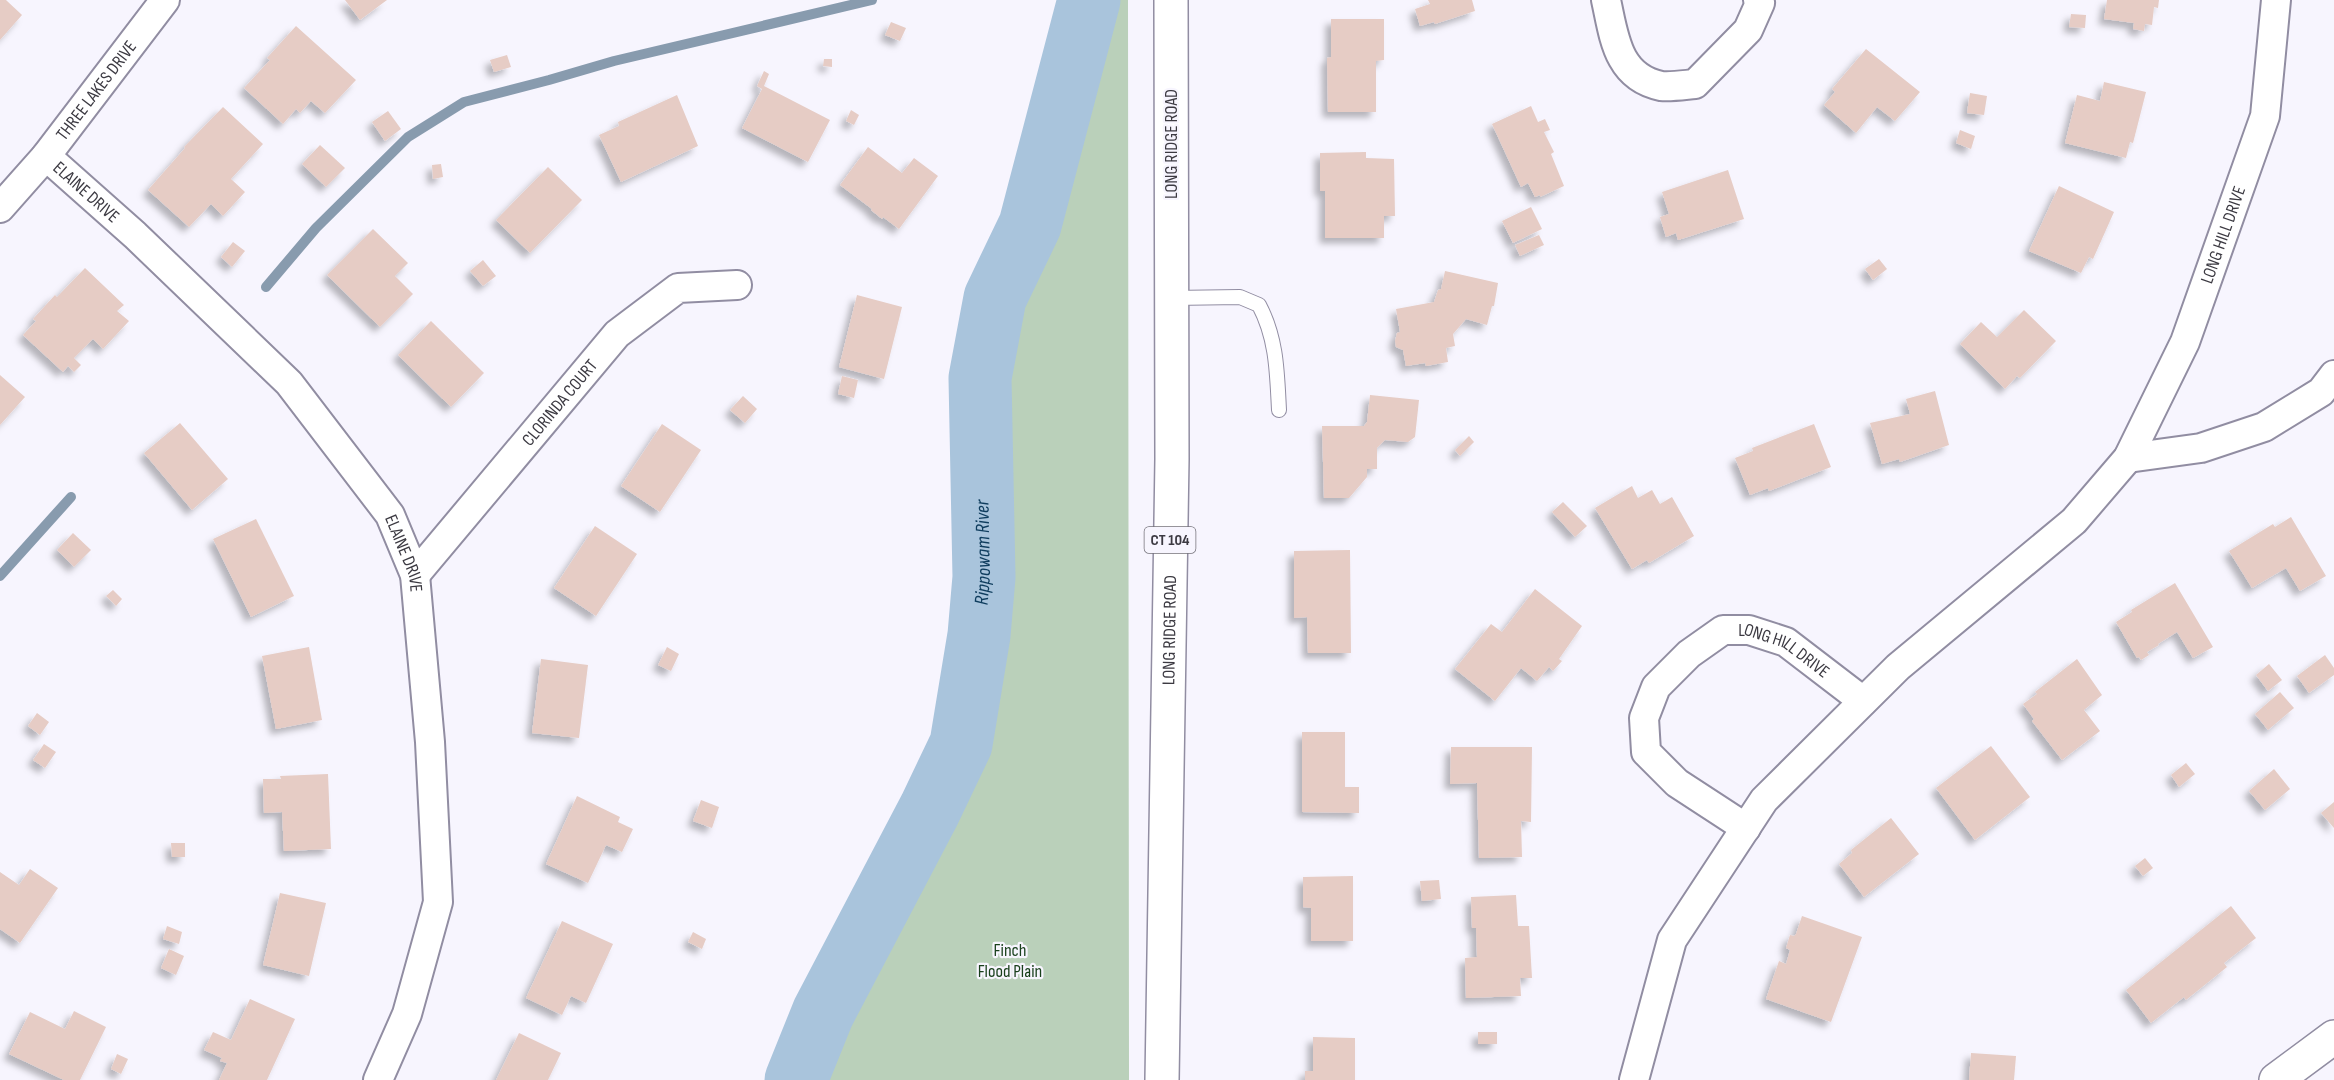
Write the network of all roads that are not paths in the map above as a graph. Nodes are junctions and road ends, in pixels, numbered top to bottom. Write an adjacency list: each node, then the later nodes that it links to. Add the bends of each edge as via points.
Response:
1 (165, 0): 6 (street, THREE LAKES DRIVE)
2 (1171, 0): 9 (main road, LONG RIDGE ROAD / CT 104)
3 (1606, 0): 4 (street, via 1618,54 1639,78 1662,86 1695,84 1748,30)
4 (1758, 0)
5 (2276, 0): 12 (street, LONG HILL DRIVE, via 2265,116 2186,342)
6 (46, 156): 7 (street, THREE LAKES DRIVE); 13 (street, ELAINE DRIVE, via 135,235 289,383 390,515)
7 (0, 208)
8 (737, 285): 13 (street, CLORINDA COURT, via 678,288 617,334)
9 (1172, 298): 11 (lane, via 1239,297 1259,305 1276,351); 18 (main road, LONG RIDGE ROAD / CT 104)
10 (2334, 375): 12 (street, via 2321,392 2264,427 2201,448)
11 (1279, 410)
12 (2128, 458): 14 (street, LONG HILL DRIVE, via 2074,521 1898,667)
13 (415, 576): 17 (street, ELAINE DRIVE, via 430,742 438,902 407,1014)
14 (1863, 701): 15 (street, LONG HILL DRIVE, via 1764,800); 15 (street, LONG HILL DRIVE, via 1786,642 1749,630 1723,630 1689,654 1656,687 1644,717 1646,752 1677,783)
15 (1746, 828): 19 (street, LONG HILL DRIVE, via 1672,940)
16 (2334, 1037): 20 (main road)
17 (378, 1080)
18 (1162, 1080)
19 (1634, 1080)
20 (2276, 1080)

